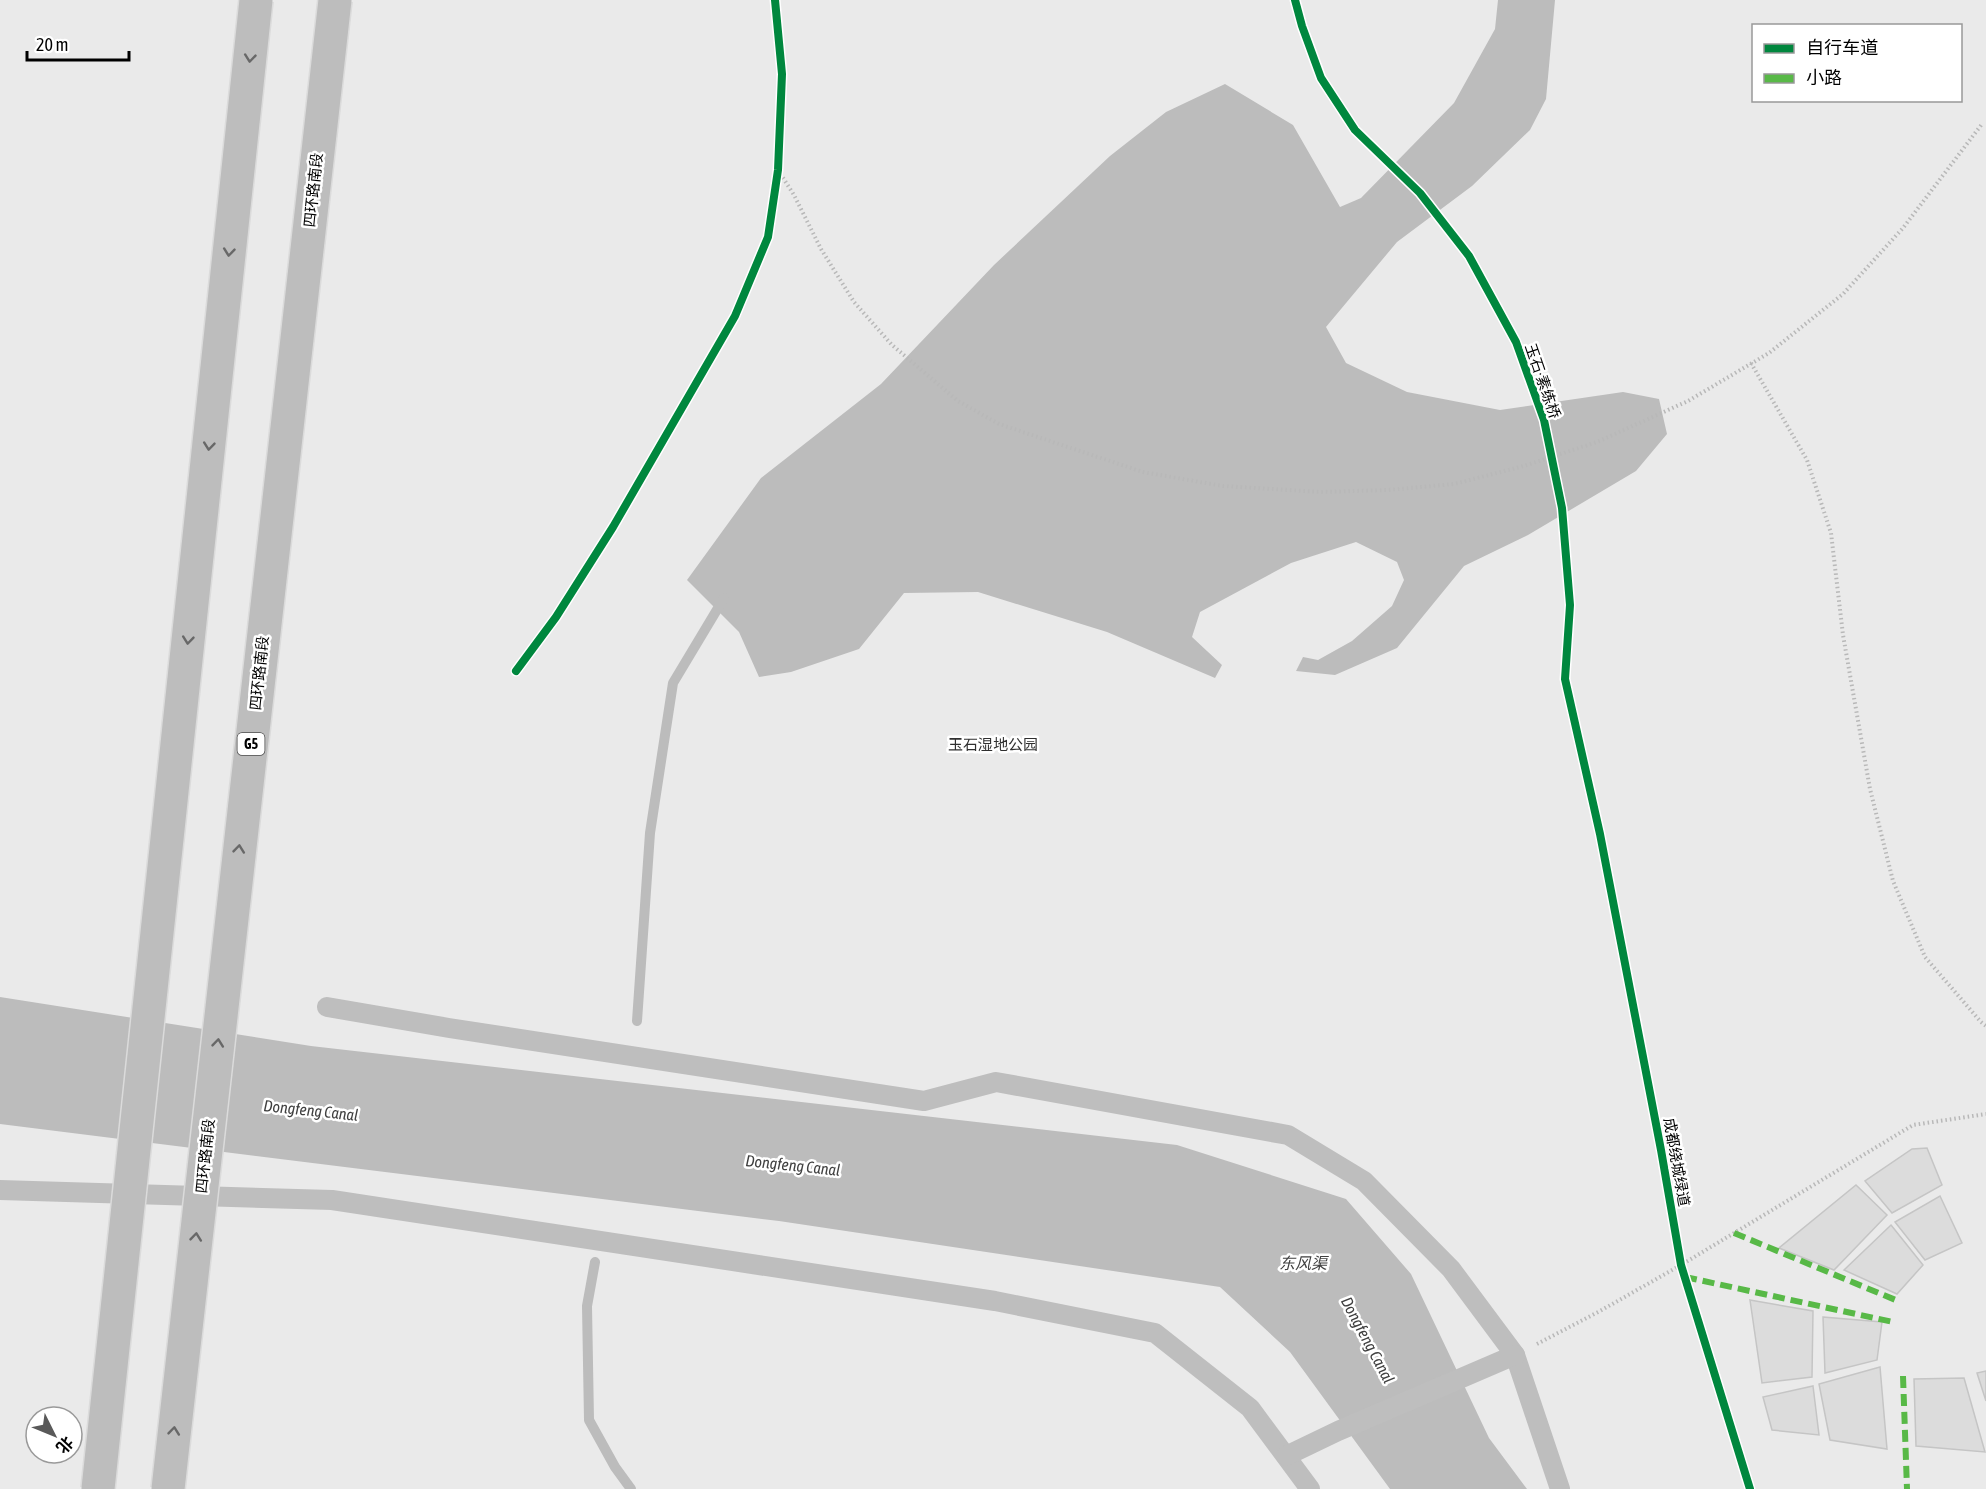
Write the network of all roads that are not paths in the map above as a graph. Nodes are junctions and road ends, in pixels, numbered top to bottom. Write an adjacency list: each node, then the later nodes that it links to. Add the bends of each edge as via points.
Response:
1 (256, 0): 7 (highway, one-way to 7, bridge)
2 (335, 0): 8 (highway, 四环路南段 / G5, one-way to 2, bridge)
3 (327, 1006): 5 (lane, via 924,1101 996,1082 1288,1136 1364,1181 1451,1269)
4 (0, 1190): 6 (lane, via 332,1200 995,1301 1155,1333 1250,1408)
5 (1515, 1355): 6 (lane); 10 (lane)
6 (1286, 1456): 9 (lane)
7 (98, 1489)
8 (168, 1489)
9 (1310, 1489)
10 (1560, 1489)

